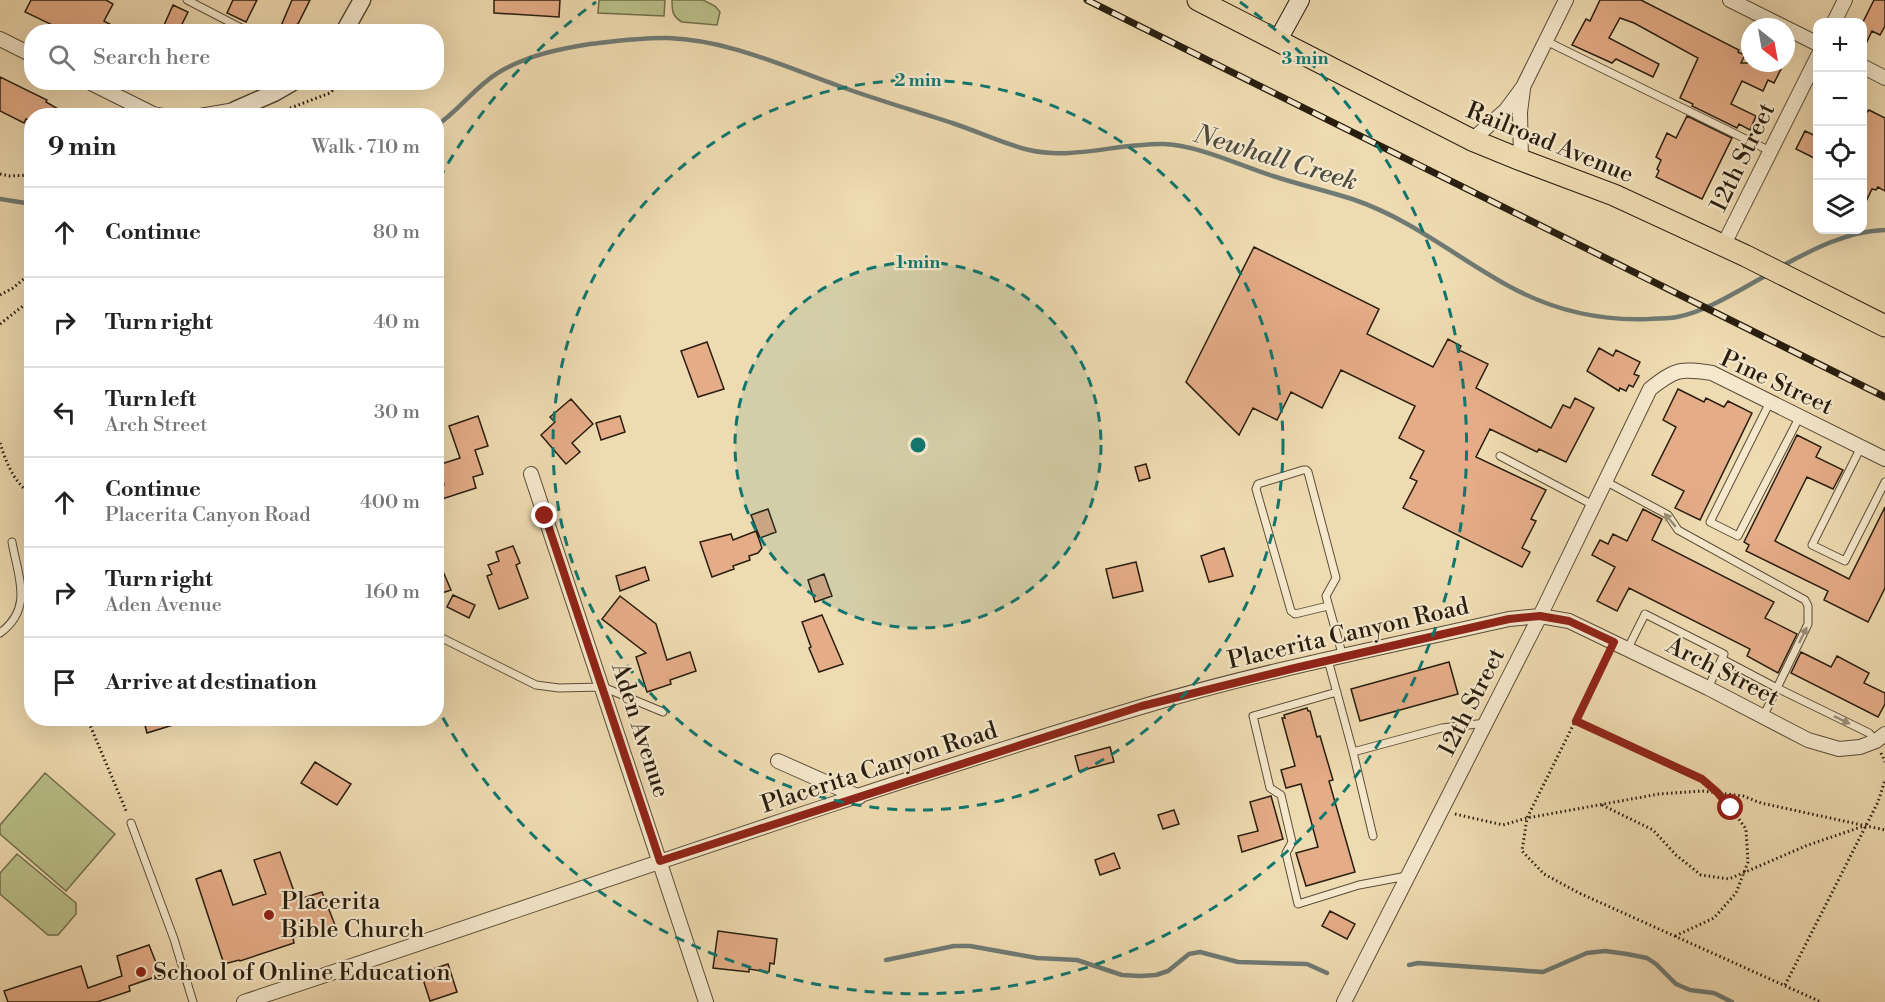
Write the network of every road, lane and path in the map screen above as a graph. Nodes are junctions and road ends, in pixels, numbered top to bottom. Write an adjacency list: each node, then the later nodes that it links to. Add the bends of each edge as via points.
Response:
1 (187, 0): 10 (lane)
2 (362, 0): 11 (street)
3 (1198, 0): 14 (main road, Railroad Avenue)
4 (1300, 0): 14 (main road)
5 (1566, 0): 15 (street)
6 (1730, 0): 8 (street)
7 (1845, 0): 9 (street)
8 (1765, 18)
9 (1836, 18)
10 (234, 24)
11 (348, 24)
12 (1795, 33): 16 (street)
13 (0, 39): 17 (street)
14 (1278, 40): 28 (main road, Railroad Avenue)
15 (1546, 41): 21 (street); 29 (lane)
16 (1813, 42)
17 (24, 51)
18 (1813, 66): 29 (street, 12th Street)
19 (1867, 68): 20 (street)
20 (1885, 78)
21 (1523, 87): 28 (street, via 1506,110); 30 (street)
22 (104, 90): 25 (street)
23 (279, 90): 26 (street)
24 (333, 90): 27 (path)
25 (141, 108)
26 (240, 108)
27 (290, 108)
28 (1472, 140): 30 (main road, Railroad Avenue)
29 (1770, 151): 33 (street, 12th Street)
30 (1521, 160): 33 (main road, Railroad Avenue, via 1614,195)
31 (0, 174): 32 (path)
32 (24, 175)
33 (1723, 246): 38 (main road, Railroad Avenue)
34 (24, 279): 35 (path)
35 (0, 295)
36 (24, 305): 37 (path)
37 (0, 324)
38 (1885, 326)
39 (1650, 388): 40 (street, Pine Street, via 1670,373 1689,369 1712,373); 47 (street, 12th Street)
40 (1770, 402): 41 (street, Pine Street); 41 (lane, via 1710,522 1738,536)
41 (1800, 417): 43 (street, Pine Street)
42 (0, 442): 49 (path, via 11,471)
43 (1861, 447): 45 (street, Pine Street); 48 (lane, via 1812,545 1845,561)
44 (1500, 456): 50 (lane)
45 (1885, 459)
46 (531, 474): 61 (street, Aden Avenue)
47 (1605, 481): 50 (street, 12th Street); 63 (lane, one-way to 47, via 1809,624 1804,600 1678,530 1668,515)
48 (1885, 483)
49 (24, 490)
50 (1593, 505): 53 (street, 12th Street)
51 (12, 542): 54 (lane, via 22,596 17,614)
52 (1328, 606): 52 (lane, via 1326,596 1336,578 1308,472 1303,470 1258,484 1256,489 1291,610 1295,614); 58 (lane)
53 (1540, 616): 56 (street, Arch Street, via 1569,621); 58 (street, Placerita Canyon Road, via 1509,619); 68 (street, 12th Street)
54 (0, 633)
55 (444, 639): 61 (lane, via 536,685)
56 (1614, 642): 57 (street, Arch Street); 67 (path)
57 (1628, 648): 59 (lane, via 1645,614 1724,654); 62 (street, Arch Street)
58 (1343, 657): 60 (street, Placerita Canyon Road)
59 (1722, 659): 62 (lane); 63 (lane)
60 (1328, 660): 64 (lane); 75 (street, Placerita Canyon Road, via 1142,706)
61 (603, 687): 65 (lane); 83 (street, Aden Avenue)
62 (1708, 688): 66 (street, Arch Street)
63 (1777, 688): 66 (lane); 70 (lane, one-way to 70)
64 (1337, 692): 71 (lane); 85 (lane, via 1253,716 1270,789 1281,795 1292,842 1286,853 1298,903)
65 (663, 712)
66 (1763, 717): 70 (street, Arch Street, via 1808,740 1839,749 1860,747)
67 (1576, 721): 74 (path, via 1702,779); 78 (path)
68 (1486, 723): 71 (lane, via 1442,729); 77 (street, 12th Street)
69 (90, 726): 79 (path)
70 (1880, 737)
71 (1353, 752): 82 (lane)
72 (778, 761): 75 (street)
73 (1885, 780): 80 (path)
74 (1717, 792): 76 (path, via 1659,794); 80 (path); 84 (path, via 1746,829 1748,862)
75 (859, 797): 83 (street, Placerita Canyon Road)
76 (1600, 804): 78 (path); 84 (path, via 1653,830 1701,875 1729,879)
77 (1442, 808): 78 (path, via 1503,825); 85 (street, 12th Street)
78 (1527, 818): 86 (path, via 1522,851 1544,874)
79 (131, 823): 88 (lane)
80 (1866, 825): 81 (path); 84 (path); 87 (path)
81 (1885, 830)
82 (1373, 836)
83 (660, 861): 89 (street, Placerita Canyon Road); 90 (street, Aden Avenue)
84 (1743, 874): 86 (path, via 1736,893 1713,918)
85 (1408, 875): 91 (street, 12th Street)
86 (1675, 936): 87 (path)
87 (1785, 985): 92 (path)
88 (193, 1002)
89 (244, 1002)
90 (706, 1002)
91 (1344, 1002)
92 (1821, 1002)

